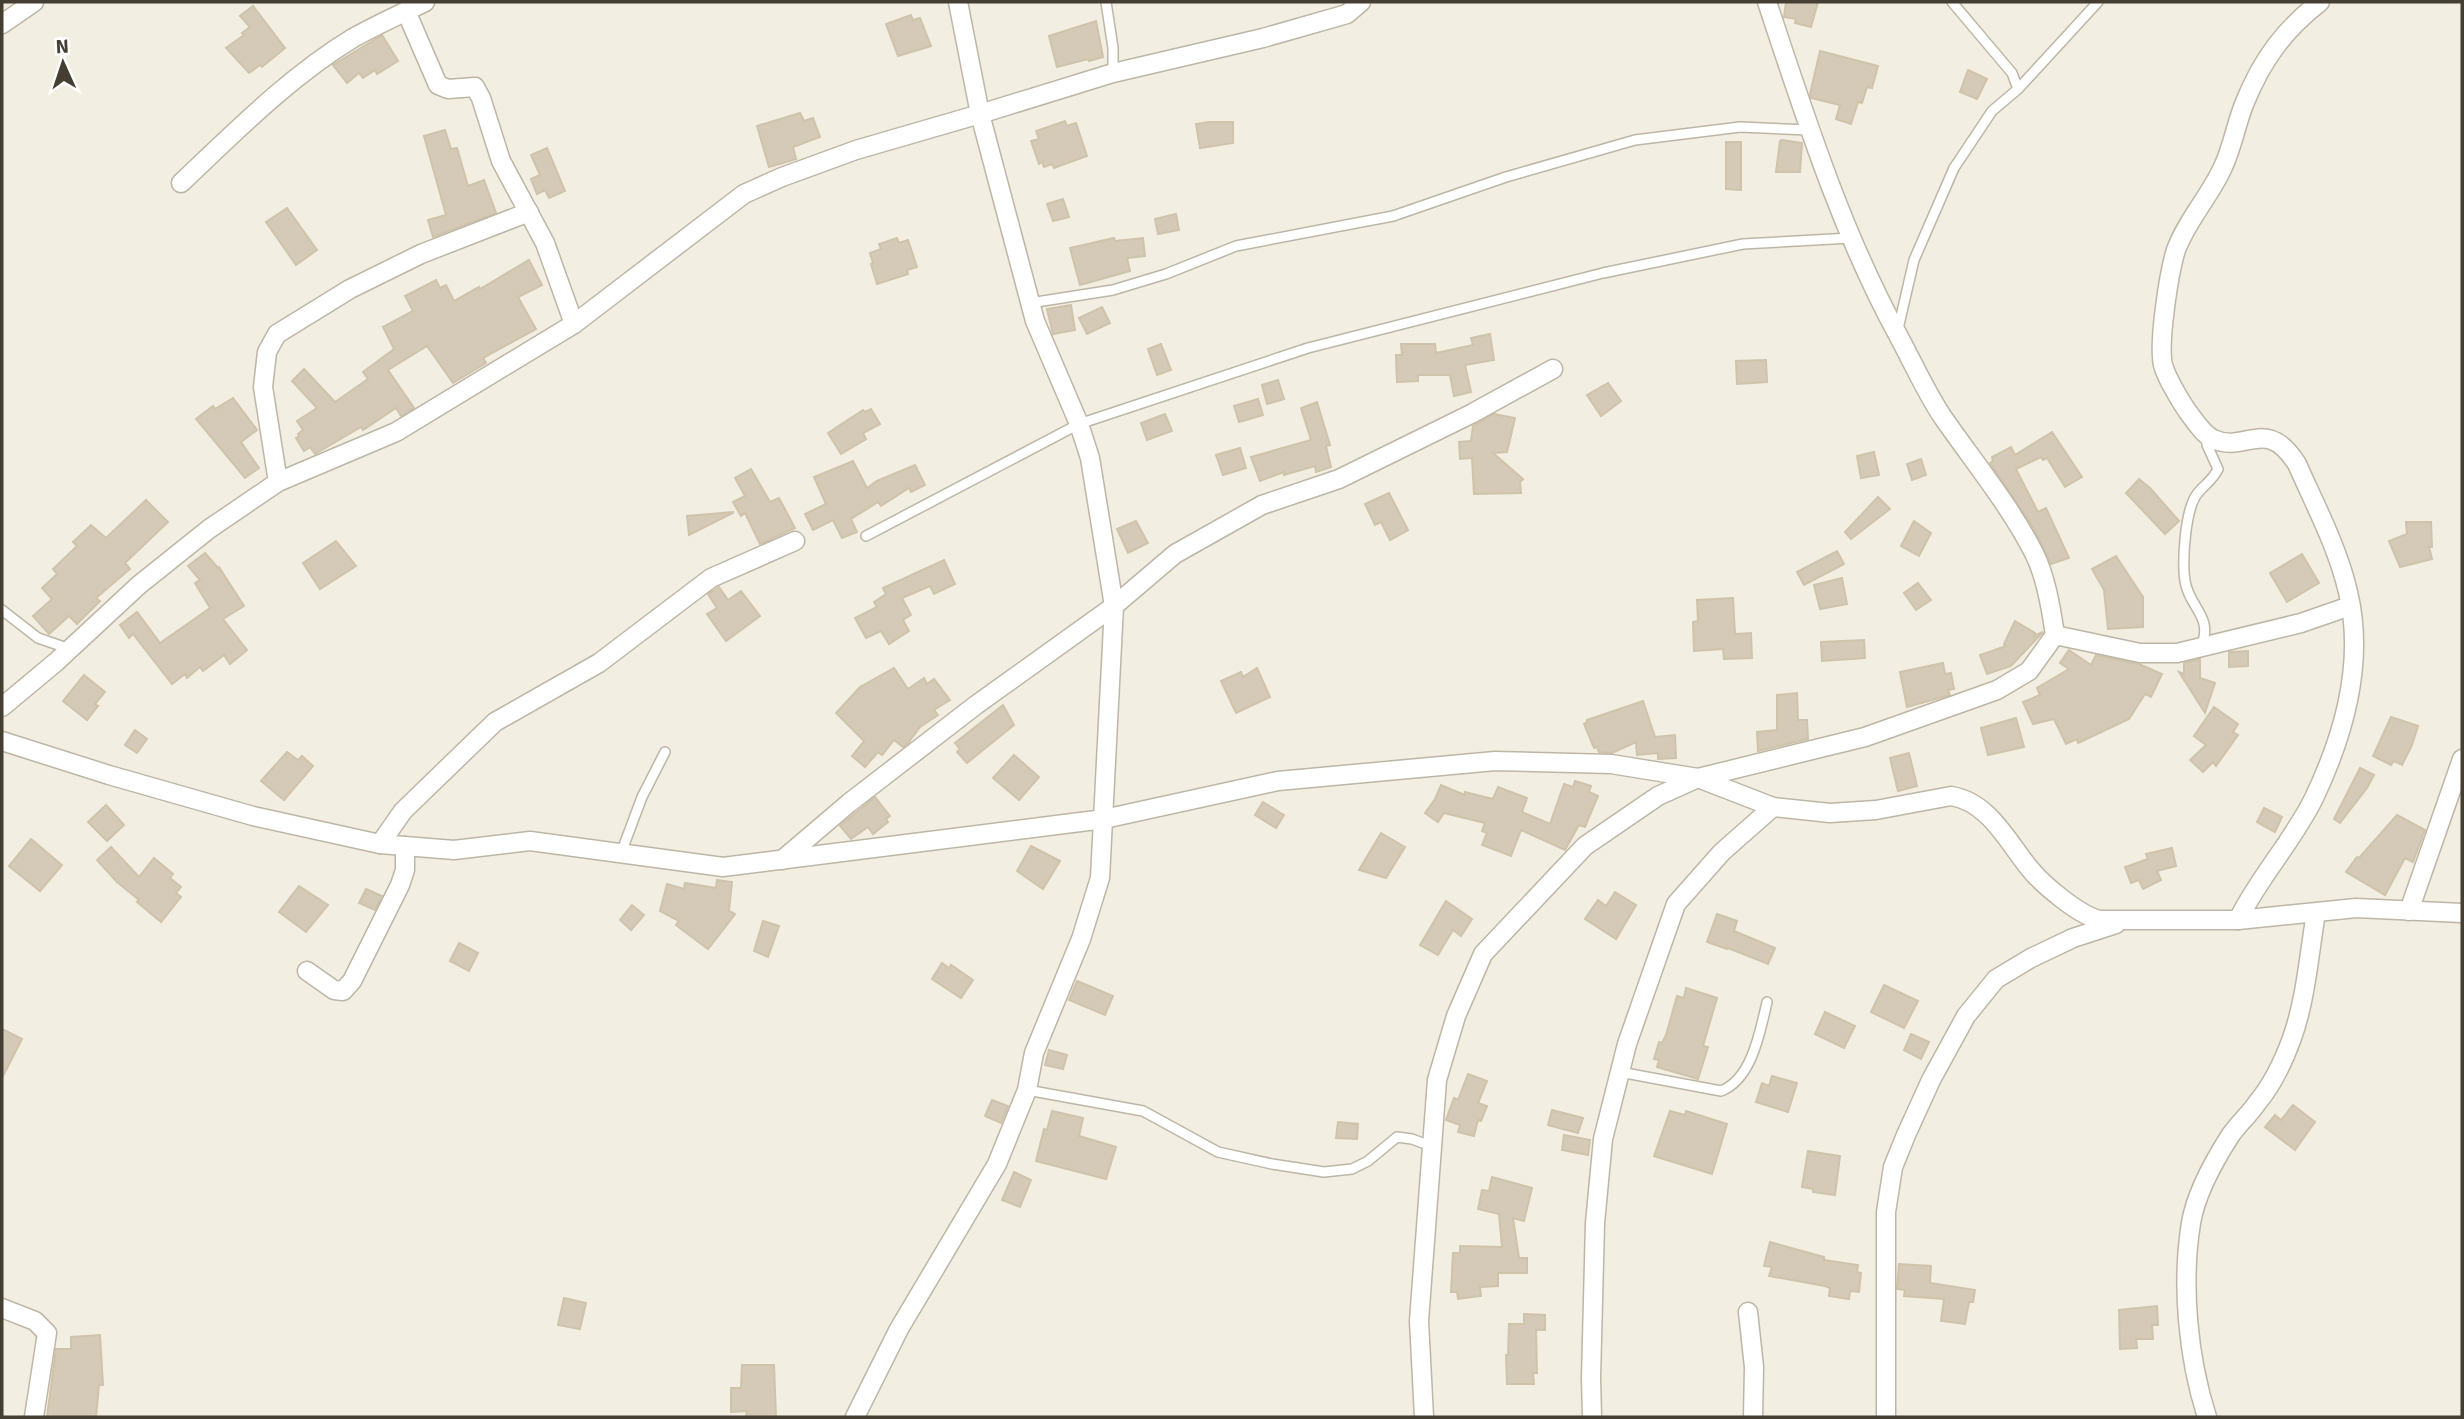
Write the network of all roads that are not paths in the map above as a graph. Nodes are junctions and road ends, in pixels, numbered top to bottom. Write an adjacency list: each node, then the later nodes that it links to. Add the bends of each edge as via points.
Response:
1 (34, 2): 11 (street)
2 (425, 2): 10 (street)
3 (958, 2): 14 (street)
4 (1106, 2): 12 (lane)
5 (1361, 2): 12 (street, via 1347,14)
6 (1767, 2): 15 (street)
7 (1952, 2): 13 (lane, via 2012,73)
8 (2098, 2): 13 (lane)
9 (2320, 2): 24 (street, via 2266,57 2244,104 2222,171 2176,250 2162,325 2163,366)
10 (406, 11): 16 (street, via 354,37 313,65); 17 (street, via 438,85 475,87 501,161)
11 (2, 24)
12 (1113, 73): 14 (street)
13 (2018, 89): 21 (lane, via 1992,111 1954,168 1914,260)
14 (980, 114): 19 (street); 20 (street, via 856,150 744,194)
15 (1809, 130): 18 (street); 19 (lane, via 1740,127 1635,140 1393,216 1236,246 1113,290)
16 (181, 183)
17 (529, 212): 20 (street); 25 (street, via 421,254 350,289 277,334 268,352 263,387)
18 (1851, 238): 21 (street); 23 (lane, via 1743,244 1603,273 1308,348)
19 (1030, 303): 23 (street)
20 (574, 324): 25 (street, via 396,432)
21 (1897, 334): 31 (street, via 1941,413 2035,555)
22 (1553, 369): 28 (street, via 1339,479 1262,505 1175,554)
23 (1079, 424): 26 (lane); 28 (street, via 1090,458)
24 (2207, 435): 29 (street, via 2231,442 2253,438 2276,441 2288,450 2337,558); 32 (lane, via 2218,470 2194,499 2184,555 2185,582 2205,622)
25 (278, 482): 33 (street, via 139,585)
26 (866, 536)
27 (794, 541): 41 (street, via 711,578 599,663 495,722 403,811)
28 (1114, 606): 40 (street); 44 (street, via 975,705)
29 (2350, 606): 32 (street); 48 (street, via 2355,631 2352,688 2336,742 2313,799)
30 (2, 610): 33 (lane, via 38,638)
31 (2055, 635): 32 (street, via 2140,653); 38 (street, via 2029,671 1997,690 1865,737)
32 (2201, 648)
33 (70, 649): 34 (street)
34 (2, 708)
35 (2, 741): 41 (street, via 253,816)
36 (665, 752): 43 (lane)
37 (2462, 759): 45 (street)
38 (1698, 778): 39 (street); 40 (street, via 1611,765 1495,761 1278,781); 54 (street, via 1658,796 1585,846 1483,954 1456,1016 1437,1080)
39 (1773, 807): 49 (street, via 1830,813 1963,798 1989,815 2032,872 2086,917); 52 (street, via 1722,852 1676,904)
40 (1104, 819): 44 (street); 53 (street, via 1100,878 1081,939 1034,1053)
41 (380, 844): 42 (street)
42 (405, 846): 43 (street, via 454,850 530,841); 50 (street, via 400,885 352,981 343,991 334,990)
43 (621, 853): 44 (street, via 723,867)
44 (782, 860)
45 (2409, 911): 46 (street, via 2356,908); 47 (street)
46 (2316, 913): 48 (street); 63 (street, via 2292,1037 2259,1102 2231,1135 2205,1182 2192,1221 2190,1345)
47 (2462, 913)
48 (2238, 920): 49 (street)
49 (2123, 922): 62 (street, via 2073,938 1996,979 1966,1016 1931,1080 1893,1167 1886,1212)
50 (307, 971)
51 (1767, 1002): 52 (lane, via 1759,1035 1733,1086 1721,1091)
52 (1620, 1072): 60 (street, via 1603,1139 1595,1223)
53 (1027, 1090): 54 (lane, via 1128,1106 1217,1152 1324,1172 1352,1169 1397,1137); 58 (street, via 997,1164 900,1329)
54 (1433, 1147): 59 (street, via 1419,1321)
55 (2, 1308): 57 (street, via 35,1321 47,1333)
56 (1748, 1312): 61 (street, via 1754,1367)
57 (34, 1417)
58 (855, 1417)
59 (1424, 1417)
60 (1592, 1417)
61 (1752, 1417)
62 (1886, 1417)
63 (2207, 1417)

